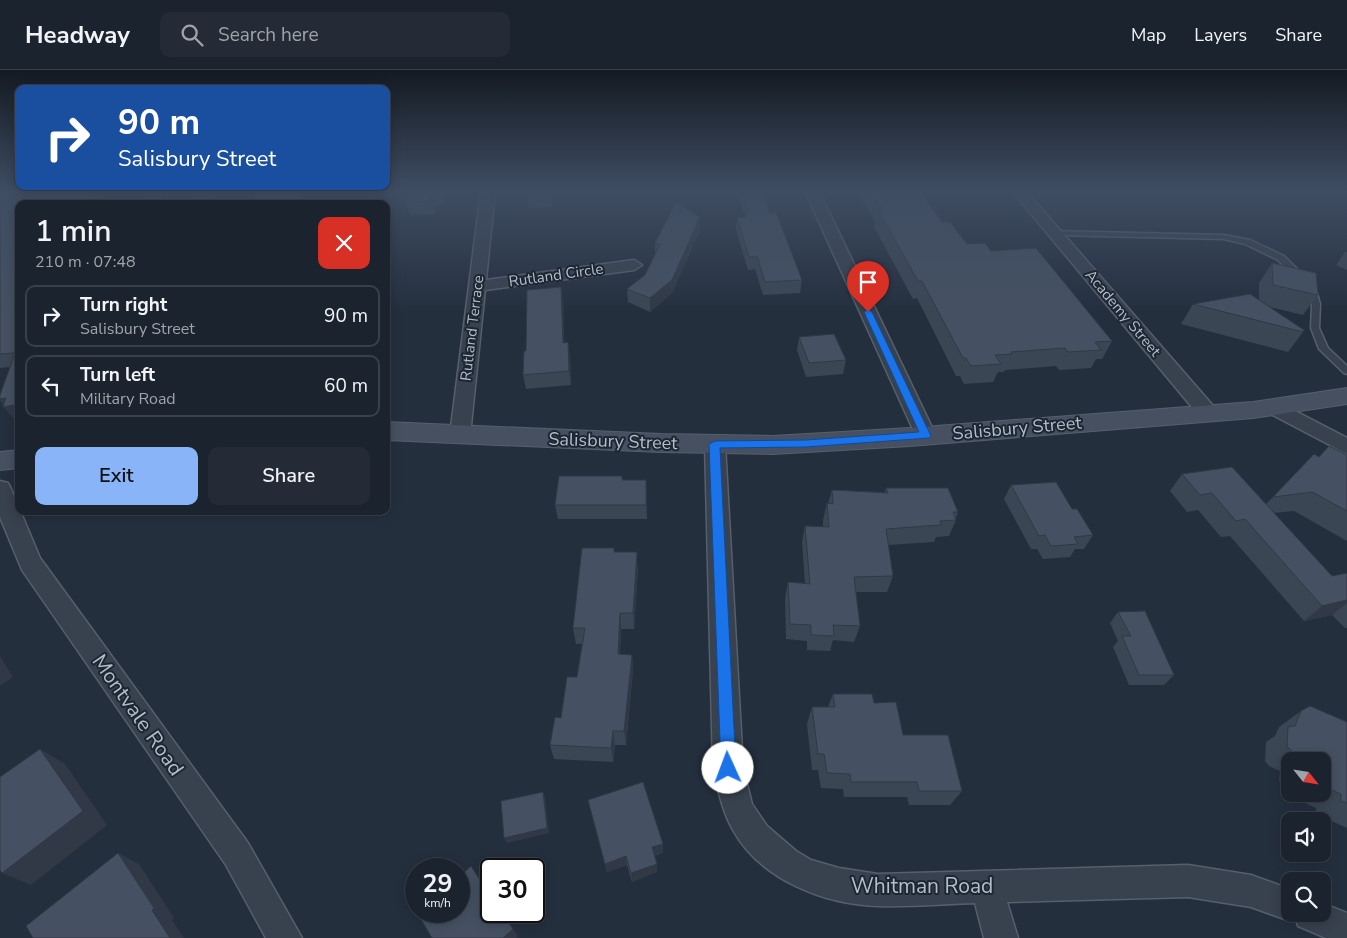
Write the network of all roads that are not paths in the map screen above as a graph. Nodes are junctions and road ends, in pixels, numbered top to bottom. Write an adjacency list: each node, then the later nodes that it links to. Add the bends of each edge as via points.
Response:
1 (484, 232): 5 (street, Rutland Terrace)
2 (831, 232): 12 (street)
3 (1056, 233): 6 (lane, via 1224,237 1247,242 1281,258 1312,289 1316,304 1315,328 1324,349); 9 (street, Academy Street)
4 (634, 265): 5 (street, Rutland Circle)
5 (478, 286): 11 (street, Rutland Terrace)
6 (1347, 371)
7 (1347, 396): 8 (main road, Salisbury Street)
8 (1274, 407): 9 (main road, Salisbury Street); 14 (street)
9 (1208, 413): 12 (main road, Salisbury Street)
10 (390, 431): 11 (main road, Salisbury Street)
11 (460, 435): 13 (main road, Salisbury Street)
12 (926, 436): 13 (main road, Salisbury Street, via 813,443)
13 (715, 444): 18 (street, Whitman Road, via 728,768 744,819 772,854 796,870 831,884 878,890)
14 (1347, 447)
15 (15, 459): 16 (main road)
16 (0, 461)
17 (0, 489): 22 (street, Montvale Road, via 30,562 236,854)
18 (986, 886): 19 (street, Whitman Road, via 1188,881 1251,891); 23 (street)
19 (1281, 902)
20 (1328, 922): 21 (street)
21 (1347, 930)
22 (286, 938)
23 (1001, 938)

